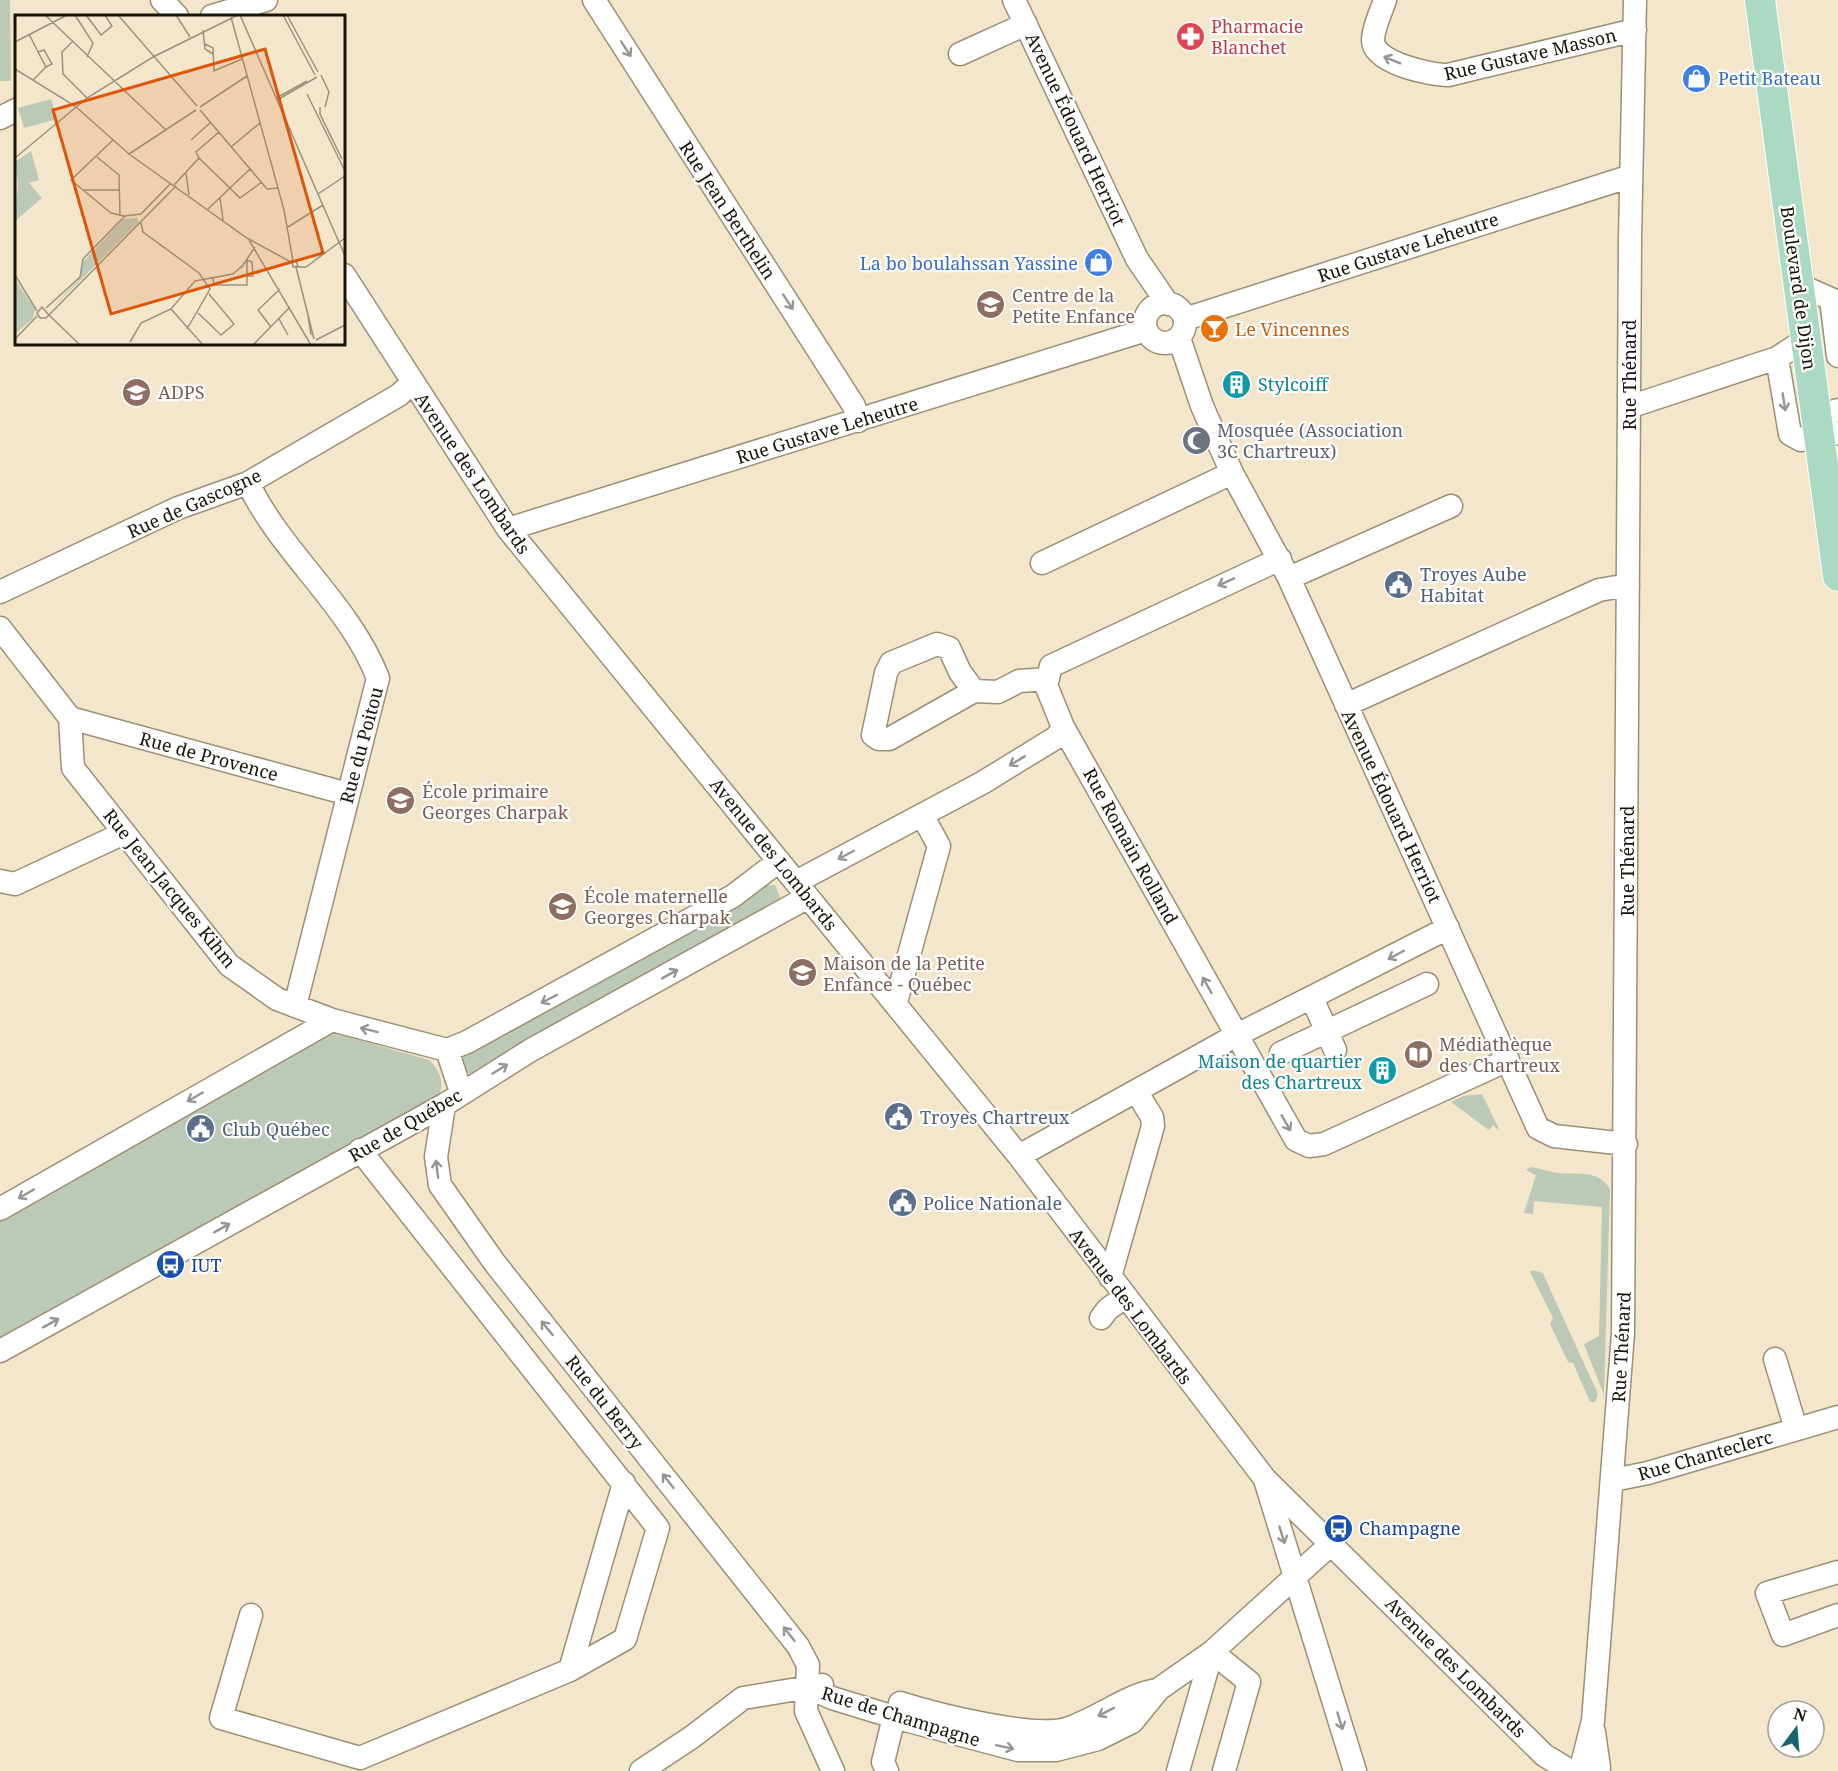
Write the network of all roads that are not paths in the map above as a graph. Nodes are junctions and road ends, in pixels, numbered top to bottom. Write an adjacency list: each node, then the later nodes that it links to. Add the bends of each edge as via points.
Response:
1 (162, 0): 8 (street)
2 (266, 0): 9 (street)
3 (594, 0): 25 (street, Rue Jean Berthelin, one-way to 25, via 854,406)
4 (1014, 0): 10 (street, Avenue Édouard Herriot)
5 (1385, 0): 11 (street, Rue Gustave Masson, one-way to 5, via 1448,75 1431,75 1384,58 1374,48)
6 (1635, 0): 11 (street, Rue Thénard)
7 (1760, 0): 17 (main road, Boulevard de Dijon)
8 (176, 15)
9 (215, 15)
10 (1026, 24): 12 (street); 18 (street, Avenue Édouard Herriot)
11 (1635, 30): 15 (street, Rue Thénard)
12 (960, 54)
13 (15, 110): 14 (street)
14 (0, 118)
15 (1631, 176): 18 (street, Rue Gustave Leheutre); 24 (street, Rue Thénard)
16 (345, 277): 23 (street, Avenue des Lombards)
17 (1799, 285): 19 (main road, Boulevard de Dijon); 20 (street, via 1831,299)
18 (1165, 324): 25 (street, Rue Gustave Leheutre); 27 (street, Avenue Édouard Herriot)
19 (1806, 339): 21 (street); 22 (main road, Boulevard de Dijon)
20 (1838, 357): 22 (street)
21 (1777, 358): 24 (street); 26 (street, one-way to 26, via 1790,434 1801,440)
22 (1811, 376): 26 (main road, Boulevard de Dijon)
23 (412, 384): 28 (street, Rue de Gascogne); 30 (street, Avenue des Lombards)
24 (1629, 407): 34 (street, Rue Thénard)
25 (858, 421): 30 (street, Rue Gustave Leheutre)
26 (1828, 424): 33 (main road, Boulevard de Dijon)
27 (1232, 473): 31 (street); 32 (street, Avenue Édouard Herriot)
28 (248, 483): 35 (street, Rue de Gascogne, via 178,508); 42 (street, Rue du Poitou, via 259,505 328,593 368,652 378,678)
29 (1451, 506): 32 (street)
30 (508, 529): 45 (street, Avenue des Lombards)
31 (1042, 563)
32 (1285, 569): 37 (street, one-way to 37, via 1051,666); 39 (street, Avenue Édouard Herriot)
33 (1838, 576)
34 (1628, 585): 39 (street, via 1599,590); 61 (street, Rue Thénard)
35 (0, 592)
36 (0, 628): 40 (street)
37 (1048, 680): 38 (street, via 1019,681 998,692); 41 (street, Rue Romain Rolland, via 1046,685)
38 (974, 691): 38 (street, via 949,648 937,644 891,663 873,735 889,739)
39 (1346, 705): 48 (street, Avenue Édouard Herriot)
40 (70, 718): 42 (street, Rue de Provence); 44 (street, Rue Jean-Jacques Kihm, via 73,768)
41 (1064, 727): 43 (street, Rue de Québec, one-way to 43, via 1058,737); 54 (street, Rue Romain Rolland, one-way to 41)
42 (348, 794): 52 (street, Rue du Poitou)
43 (922, 815): 47 (street, Rue de Québec, one-way to 47); 51 (street, via 939,846)
44 (124, 833): 46 (street, via 15,884); 52 (street, Rue Jean-Jacques Kihm, via 229,965 277,999)
45 (778, 861): 47 (street, Avenue des Lombards); 56 (street, one-way to 56, via 733,896 578,972 467,1042)
46 (0, 881)
47 (802, 890): 51 (street, Avenue des Lombards); 60 (street, Rue de Québec, one-way to 47)
48 (1448, 928): 50 (street, one-way to 50); 58 (street, Avenue Édouard Herriot)
49 (1427, 984): 55 (street)
50 (1312, 998): 54 (street); 55 (street)
51 (896, 1002): 63 (street, Avenue des Lombards)
52 (295, 1006): 53 (street, Rue Jean-Jacques Kihm)
53 (333, 1020): 56 (street, one-way to 53); 64 (street, one-way to 64)
54 (1235, 1036): 58 (street, Rue Romain Rolland, one-way to 58, via 1296,1140 1309,1146 1324,1144); 59 (street)
55 (1331, 1041): 57 (street)
56 (447, 1050): 60 (street)
57 (1281, 1053)
58 (1508, 1060): 61 (street, Avenue Édouard Herriot, via 1538,1128 1554,1136)
59 (1136, 1091): 63 (street); 65 (street, via 1154,1126)
60 (453, 1099): 62 (street, Rue de Québec); 82 (street, Rue du Berry, one-way to 60, via 808,1665 798,1646 494,1262 440,1185 436,1157)
61 (1626, 1144): 73 (street, Rue Thénard, via 1623,1333)
62 (360, 1150): 68 (street, Rue de Québec, one-way to 62); 74 (street)
63 (1019, 1156): 65 (street, Avenue des Lombards)
64 (0, 1209)
65 (1110, 1277): 66 (street, Avenue des Lombards)
66 (1125, 1297): 67 (street); 72 (street, Avenue des Lombards)
67 (1101, 1318)
68 (0, 1351)
69 (1775, 1359): 71 (street, Rue Chanteclerc)
70 (1838, 1417): 71 (street, Rue Chanteclerc)
71 (1796, 1429): 73 (street, Rue Chanteclerc)
72 (1265, 1479): 75 (street, Avenue des Lombards); 77 (street, Avenue des Lombards, one-way to 77)
73 (1613, 1480): 85 (street, Rue Thénard)
74 (624, 1483): 81 (street); 81 (street, via 658,1528 625,1639)
75 (1331, 1544): 77 (street, Rue de Champagne); 87 (street, Avenue des Lombards)
76 (1838, 1572): 79 (street, via 1767,1593 1783,1635)
77 (1295, 1577): 80 (street, Rue de Champagne); 93 (street, Avenue des Lombards, one-way to 93)
78 (251, 1615): 86 (street, via 221,1718)
79 (1838, 1615)
80 (1212, 1652): 83 (street, Rue de Champagne); 91 (street); 92 (street, via 1249,1682)
81 (570, 1670): 86 (street)
82 (808, 1687): 83 (street, Rue de Champagne, one-way to 82, via 1143,1692 1066,1730 1054,1730 965,1720 832,1684); 84 (street, Rue de Champagne); 88 (street, via 743,1698); 89 (street, Rue du Berry, via 806,1711)
83 (1159, 1689): 84 (street, Rue de Champagne, one-way to 83, via 1018,1750 1056,1750 1098,1739 1132,1722)
84 (894, 1717): 90 (street, via 883,1762)
85 (1591, 1729): 87 (street, Rue Thénard); 87 (street, via 1579,1745)
86 (362, 1764)
87 (1573, 1767)
88 (641, 1771)
89 (833, 1771)
90 (887, 1771)
91 (1178, 1771)
92 (1224, 1771)
93 (1355, 1771)

